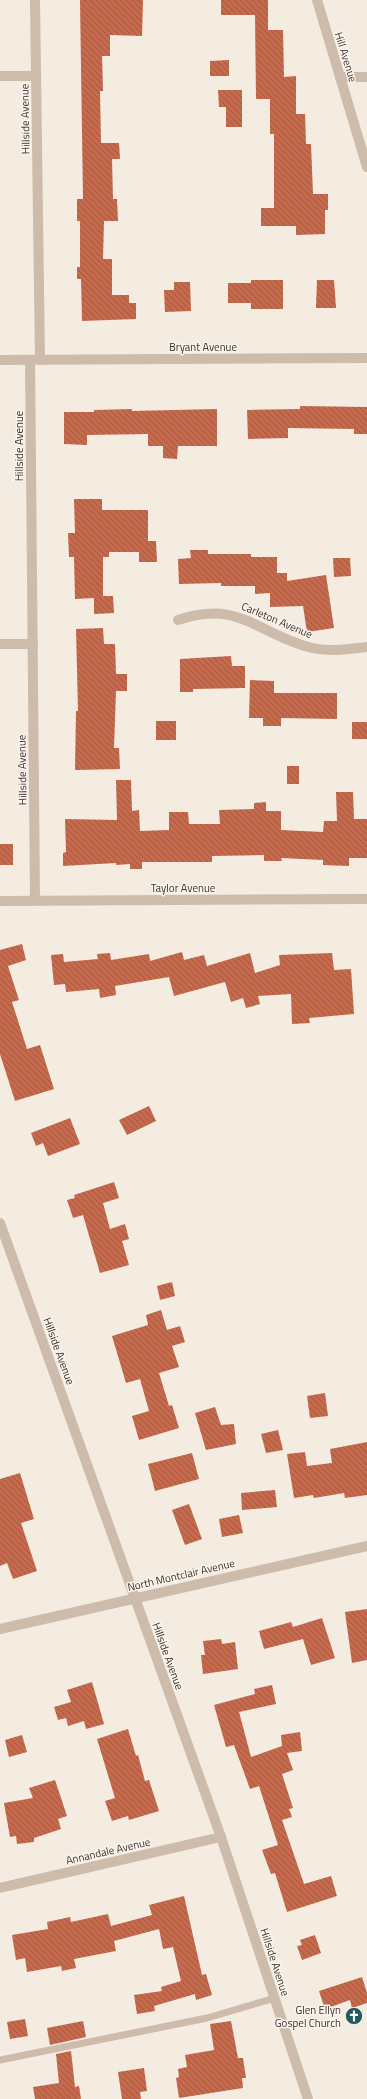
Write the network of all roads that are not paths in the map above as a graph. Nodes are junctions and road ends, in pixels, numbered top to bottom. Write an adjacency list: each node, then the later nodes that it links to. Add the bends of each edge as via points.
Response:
1 (36, 0): 4 (street, Hillside Avenue)
2 (317, 0): 5 (street, Hill Avenue)
3 (0, 76): 4 (street)
4 (36, 76): 10 (street, Hillside Avenue)
5 (340, 77): 6 (street); 7 (street, Hill Avenue)
6 (367, 77)
7 (367, 167)
8 (367, 358): 10 (street, Bryant Avenue)
9 (0, 360): 10 (street, Bryant Avenue)
10 (35, 360): 13 (street, Hillside Avenue)
11 (178, 620): 14 (street, Carleton Avenue, via 206,613 233,615 312,648 342,650)
12 (0, 644): 13 (street)
13 (33, 644): 16 (street, Hillside Avenue)
14 (367, 647)
15 (367, 899): 16 (street, Taylor Avenue)
16 (35, 900): 17 (street, Taylor Avenue)
17 (0, 901)
18 (0, 1223): 20 (street, Hillside Avenue)
19 (367, 1546): 20 (street, North Montclair Avenue)
20 (135, 1598): 21 (street, North Montclair Avenue); 22 (street, Hillside Avenue)
21 (0, 1629)
22 (221, 1837): 23 (street, Annandale Avenue); 24 (street, Hillside Avenue)
23 (0, 1888)
24 (275, 1998): 25 (lane, via 207,2018); 26 (street, Hillside Avenue)
25 (0, 2060)
26 (308, 2099)

